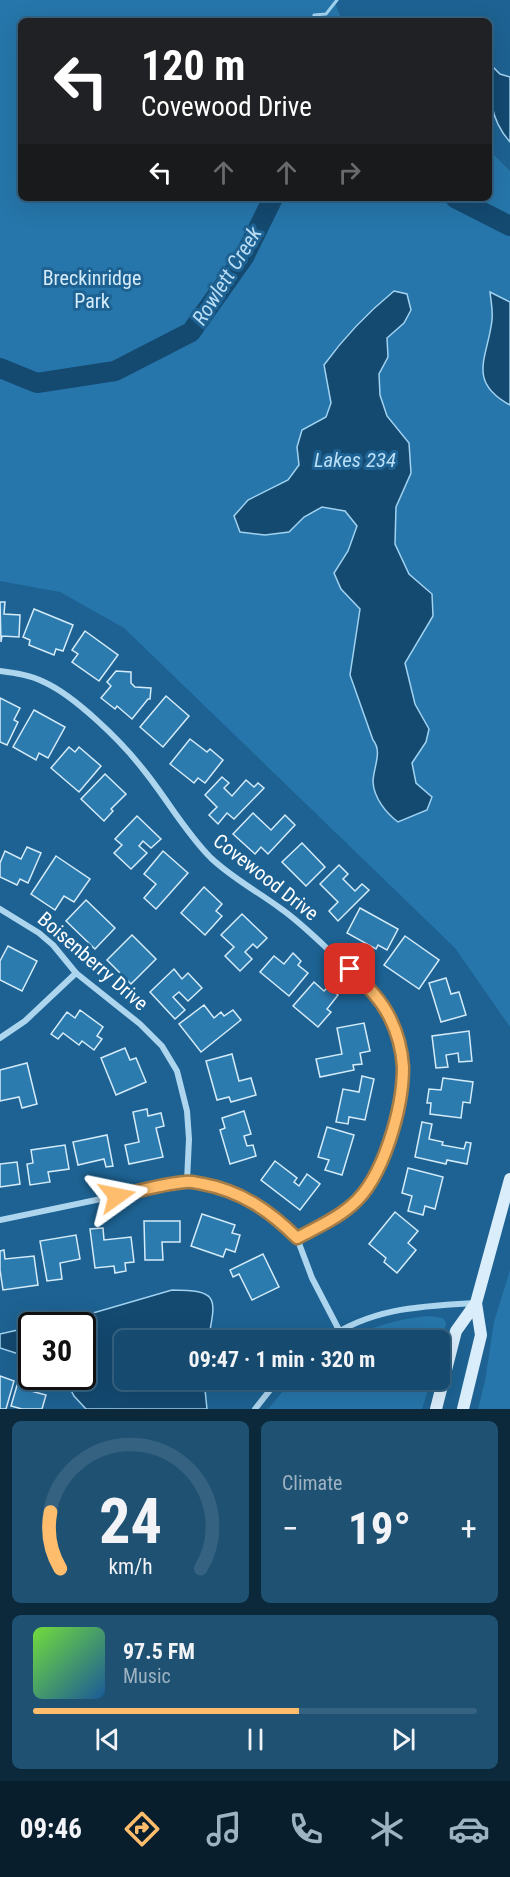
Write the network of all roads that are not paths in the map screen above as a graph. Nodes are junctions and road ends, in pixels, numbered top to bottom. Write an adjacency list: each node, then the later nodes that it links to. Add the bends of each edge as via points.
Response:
1 (0, 671): 8 (street, Covewood Drive, via 45,682 69,697 106,730 141,766 197,844 232,876 317,939 374,994 391,1020 403,1065 402,1089 382,1160 354,1204)
2 (0, 909): 3 (street, Boisenberry Drive, via 39,933)
3 (76, 973): 4 (street, via 26,1021); 6 (street, Boisenberry Drive, via 140,1024 170,1058 187,1111)
4 (0, 1038)
5 (510, 1179): 9 (main road)
6 (187, 1181): 7 (street); 8 (street, via 233,1191 282,1222)
7 (0, 1220)
8 (297, 1238): 10 (street)
9 (476, 1303): 10 (street, via 403,1308); 13 (main road, via 456,1331); 14 (main road, via 481,1335)
10 (339, 1330)
11 (270, 1390): 12 (street)
12 (255, 1409)
13 (436, 1409)
14 (463, 1409)

